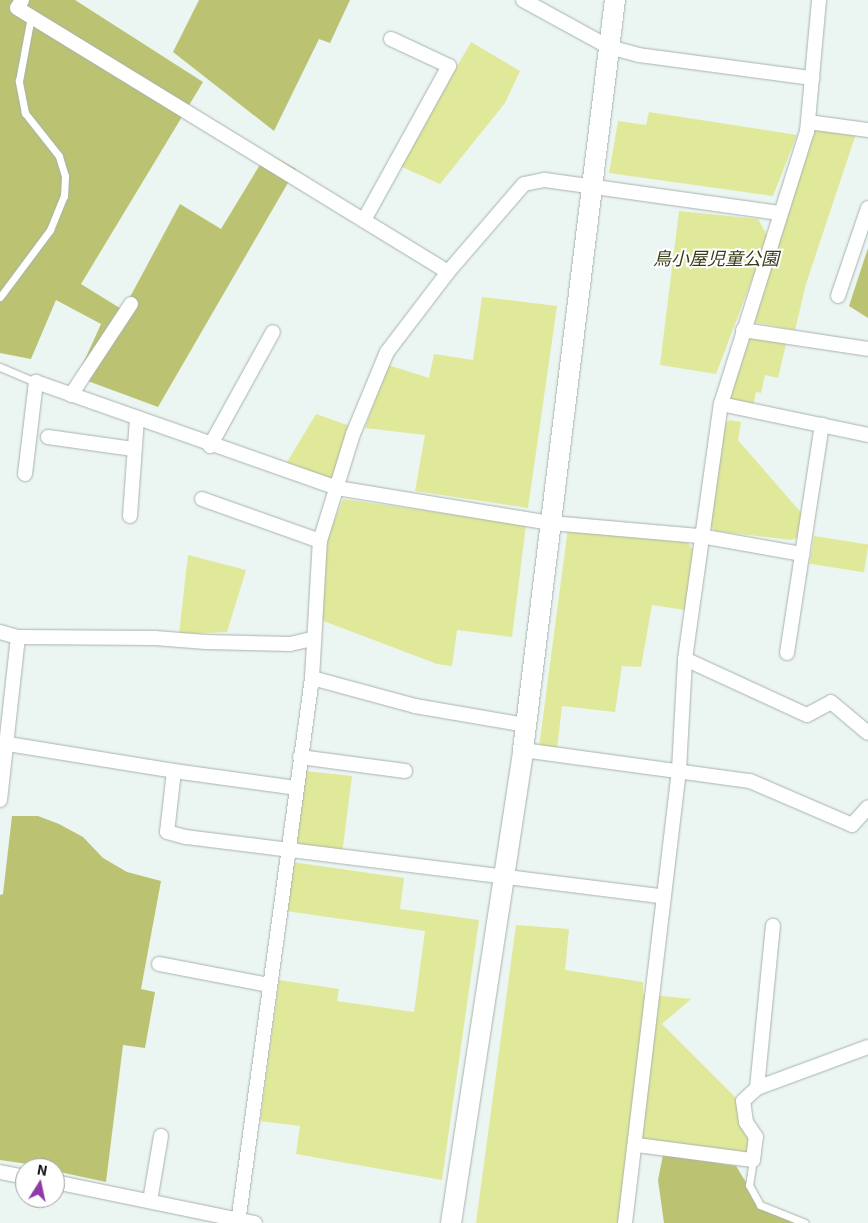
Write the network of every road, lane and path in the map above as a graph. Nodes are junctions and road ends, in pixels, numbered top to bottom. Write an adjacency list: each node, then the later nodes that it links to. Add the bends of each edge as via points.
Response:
1 (22, 0): 5 (street, via 18,8)
2 (523, 0): 7 (street)
3 (615, 0): 7 (street)
4 (818, 0): 8 (street)
5 (31, 16): 14 (street); 17 (lane, via 19,81 25,113 59,156 65,176 64,196 50,230)
6 (391, 39): 14 (street, via 449,66)
7 (609, 47): 8 (street, via 639,55); 11 (street)
8 (812, 78): 9 (street)
9 (808, 122): 10 (street); 13 (street)
10 (868, 130)
11 (590, 187): 13 (street); 15 (street, via 546,180 524,184); 36 (street)
12 (868, 208): 16 (street)
13 (780, 213): 19 (street)
14 (364, 220): 15 (street)
15 (448, 272): 33 (street, via 387,352 353,434)
16 (838, 296)
17 (0, 297)
18 (131, 304): 24 (street)
19 (744, 330): 21 (street); 25 (street)
20 (273, 332): 30 (street)
21 (868, 349)
22 (0, 367): 23 (lane)
23 (36, 382): 24 (street); 32 (street)
24 (71, 395): 26 (street)
25 (721, 404): 27 (street); 37 (street)
26 (137, 419): 30 (street); 31 (street)
27 (822, 425): 28 (street); 39 (street)
28 (868, 435)
29 (48, 437): 31 (street)
30 (210, 446): 33 (street)
31 (134, 449): 35 (street)
32 (25, 474)
33 (337, 488): 36 (street); 38 (street)
34 (202, 499): 38 (street)
35 (130, 516)
36 (550, 524): 37 (street); 46 (street)
37 (701, 536): 39 (street); 44 (street)
38 (320, 541): 42 (street)
39 (802, 554): 43 (street)
40 (0, 632): 41 (street)
41 (18, 637): 42 (street, via 155,638 290,644); 47 (street)
42 (312, 639): 45 (street)
43 (786, 653)
44 (685, 659): 48 (street, via 807,714 831,702); 52 (street)
45 (312, 678): 46 (street, via 415,706); 51 (street)
46 (526, 724): 50 (street)
47 (5, 725): 49 (street)
48 (868, 733)
49 (8, 744): 53 (street); 56 (street)
50 (522, 750): 52 (street); 59 (street)
51 (300, 758): 54 (street); 55 (street)
52 (678, 770): 57 (street, via 750,780 852,825); 60 (street)
53 (174, 771): 55 (street); 58 (street, via 167,832)
54 (405, 771)
55 (296, 788): 58 (street)
56 (0, 800)
57 (868, 807)
58 (287, 851): 59 (street); 63 (street)
59 (503, 878): 60 (street); 75 (street)
60 (662, 896): 67 (street)
61 (773, 926): 65 (street)
62 (158, 964): 63 (street)
63 (269, 985): 73 (street)
64 (868, 1047): 65 (street)
65 (757, 1088): 68 (street, via 743,1101 746,1122 756,1137)
66 (161, 1136): 72 (street)
67 (637, 1145): 68 (street); 76 (street)
68 (753, 1160): 77 (lane, via 749,1185 760,1206)
69 (0, 1172): 70 (street)
70 (15, 1175)
71 (65, 1184): 72 (street)
72 (150, 1201): 73 (street)
73 (238, 1221): 74 (street)
74 (256, 1223)
75 (451, 1223)
76 (625, 1223)
77 (805, 1223)

